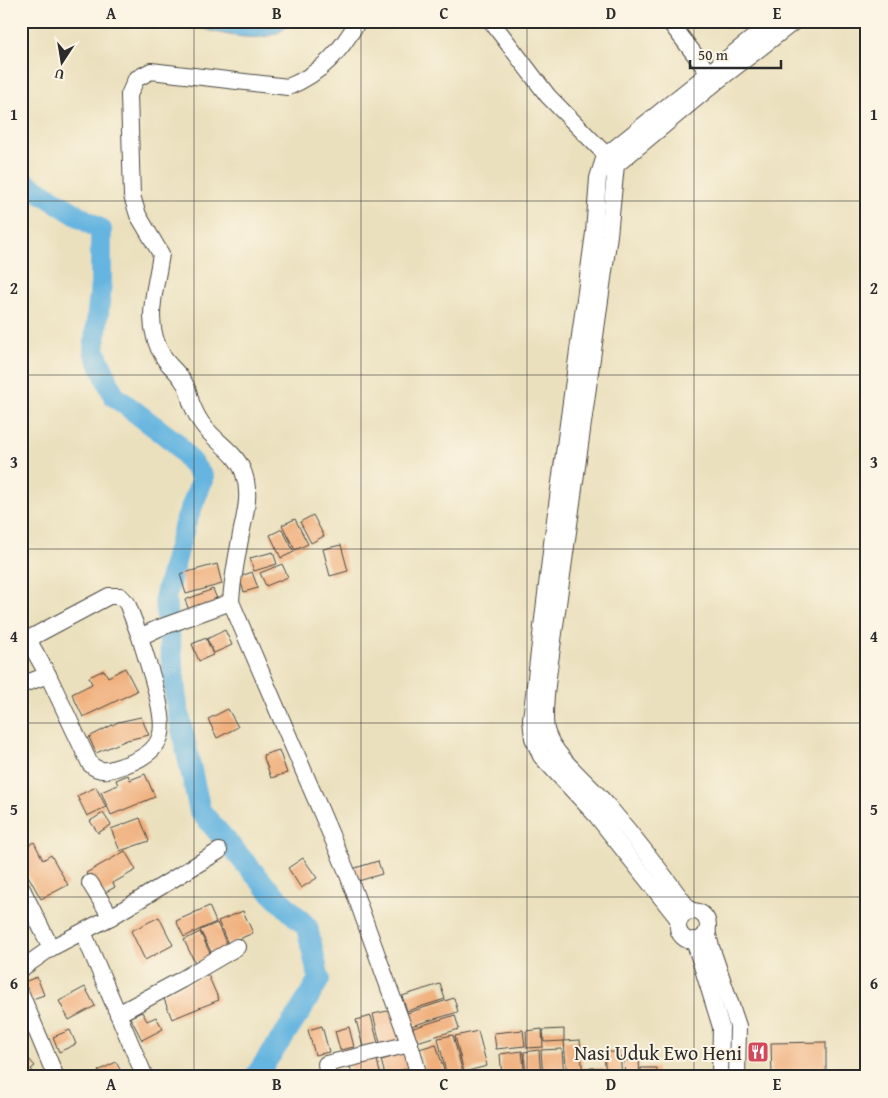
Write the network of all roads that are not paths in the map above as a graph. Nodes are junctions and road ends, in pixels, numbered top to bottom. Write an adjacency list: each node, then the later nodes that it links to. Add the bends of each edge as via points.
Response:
1 (358, 21): 7 (street, via 344,44 324,66 288,87 151,71 136,79 129,95 132,196 138,215 161,254 152,302 155,338 163,356 183,379 203,425 235,457 244,474 246,511)
2 (491, 21): 6 (street, via 548,96)
3 (669, 21): 5 (street)
4 (782, 24): 5 (street)
5 (712, 78): 6 (street)
6 (610, 160): 14 (street, via 598,178 601,234 561,528 530,720 541,756 602,810)
7 (231, 602): 8 (street); 23 (street, via 347,872)
8 (140, 636): 9 (street, via 127,604 120,596 109,596 32,637 31,646); 9 (street, via 158,700 162,730 153,749 137,761 109,771 90,764)
9 (48, 675): 10 (street)
10 (21, 685)
11 (219, 851): 15 (street)
12 (90, 883): 15 (street)
13 (21, 888): 19 (street)
14 (685, 915): 17 (street, via 678,924 684,938); 17 (street, via 696,911 704,916 708,926)
15 (111, 917): 16 (street)
16 (83, 932): 19 (street); 22 (street)
17 (701, 936): 28 (street, via 721,1027); 29 (street, via 711,947 738,1026)
18 (237, 947): 22 (street)
19 (51, 948): 20 (street)
20 (21, 970)
21 (21, 994): 24 (street)
22 (118, 1014): 25 (street)
23 (410, 1044): 26 (street, via 326,1064); 27 (street)
24 (56, 1077)
25 (145, 1077)
26 (328, 1077)
27 (419, 1077)
28 (720, 1077)
29 (737, 1077)

